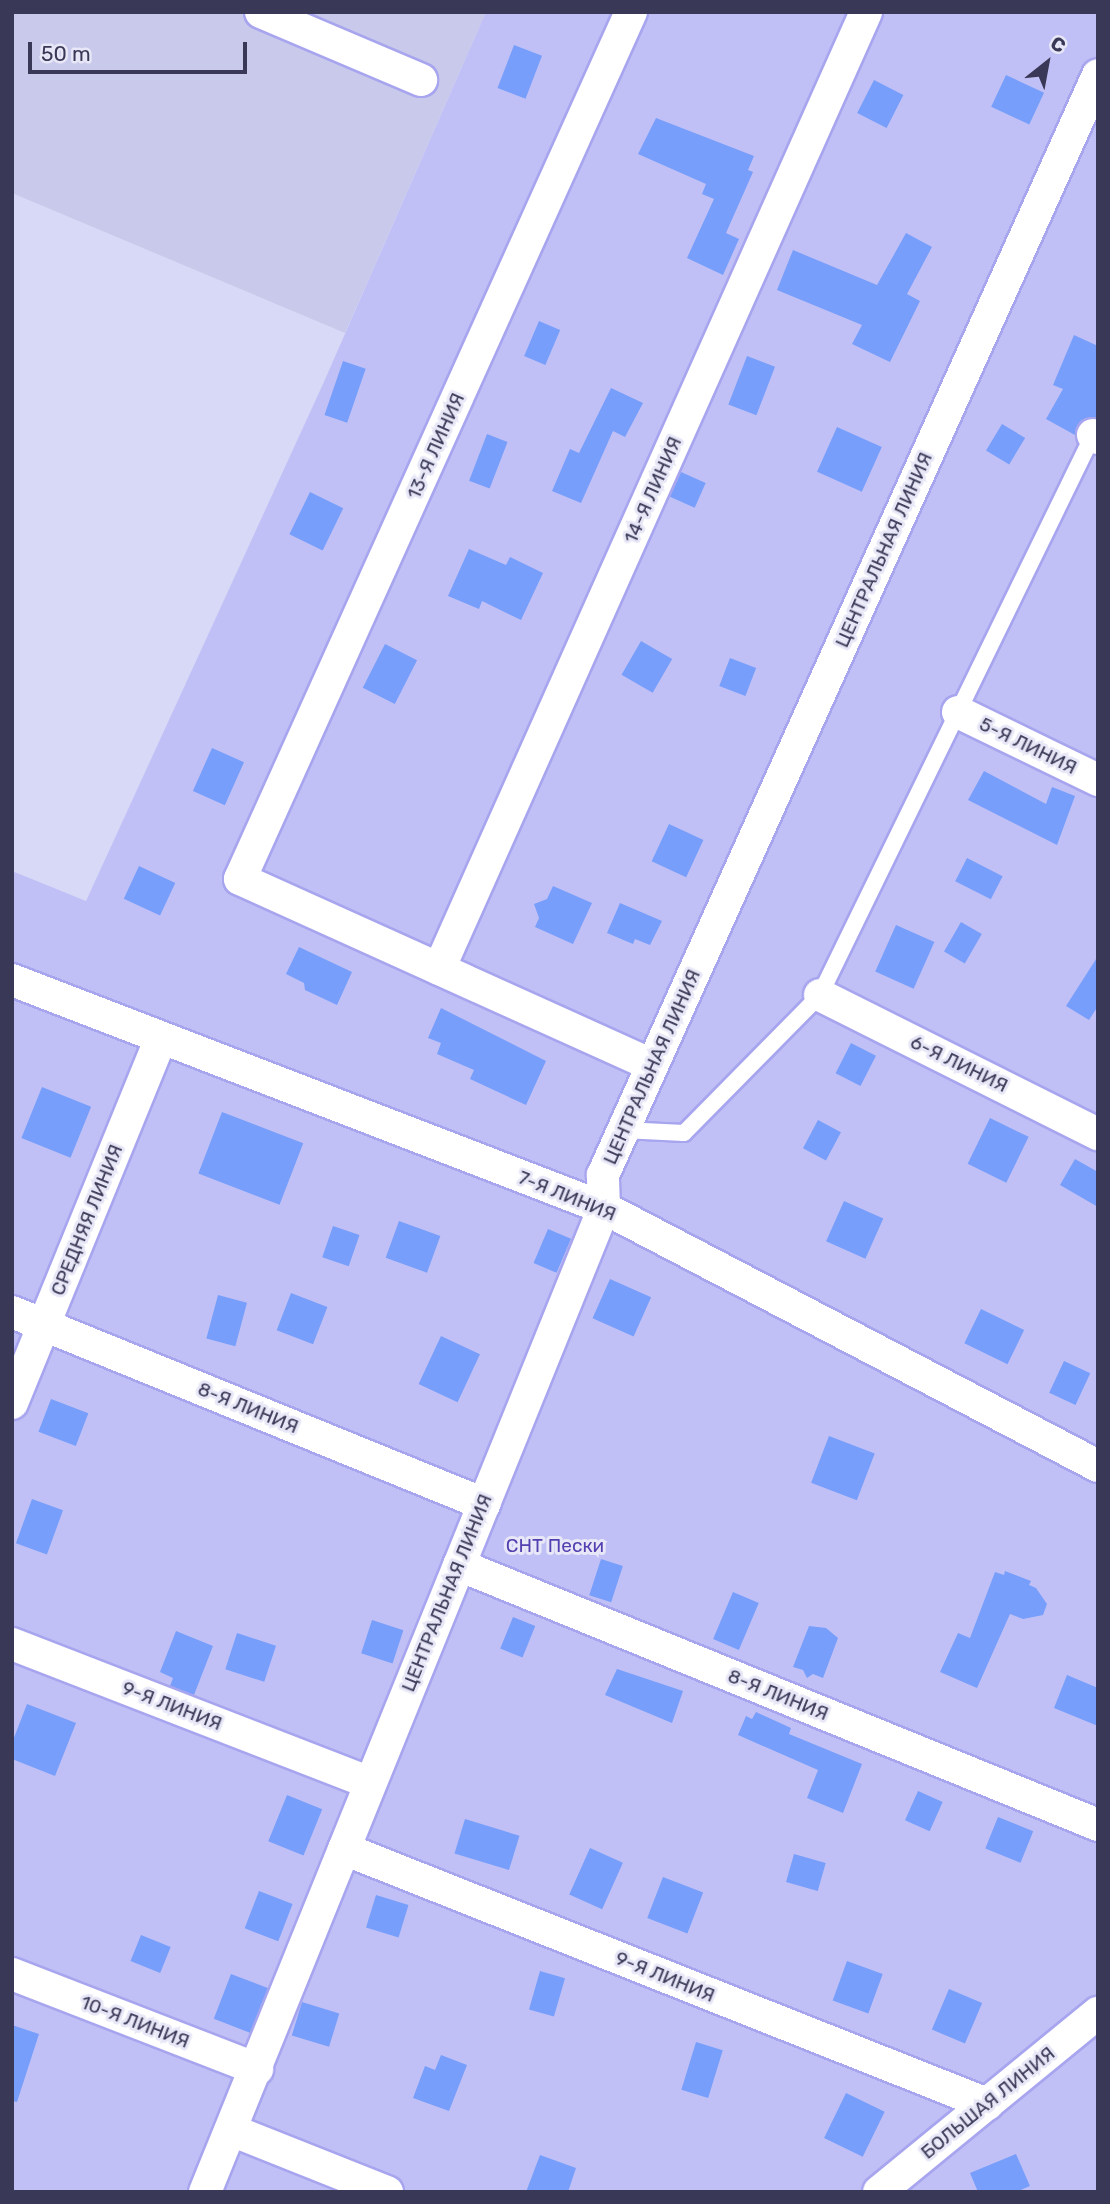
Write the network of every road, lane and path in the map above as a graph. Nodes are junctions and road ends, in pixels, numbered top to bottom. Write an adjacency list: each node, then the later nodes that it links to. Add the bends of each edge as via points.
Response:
1 (261, 12): 5 (street)
2 (631, 12): 9 (street, 13-Я ЛИНИЯ, via 240,879)
3 (866, 12): 9 (street, 14-Я ЛИНИЯ)
4 (1098, 75): 13 (street, ЦЕНТРАЛЬНАЯ ЛИНИЯ)
5 (421, 80)
6 (1096, 433): 7 (lane)
7 (958, 712): 8 (street, 5-Я ЛИНИЯ); 11 (lane)
8 (1098, 780)
9 (439, 968): 13 (street)
10 (12, 980): 12 (street, 7-Я ЛИНИЯ)
11 (820, 995): 14 (lane, via 684,1133); 15 (street, 6-Я ЛИНИЯ)
12 (161, 1038): 16 (street, 7-Я ЛИНИЯ); 18 (street, СРЕДНЯЯ ЛИНИЯ)
13 (652, 1065): 14 (street, ЦЕНТРАЛЬНАЯ ЛИНИЯ)
14 (623, 1130): 16 (street, ЦЕНТРАЛЬНАЯ ЛИНИЯ, via 603,1175)
15 (1098, 1133)
16 (604, 1208): 20 (street, 7-Я ЛИНИЯ); 21 (street, ЦЕНТРАЛЬНАЯ ЛИНИЯ)
17 (12, 1312): 18 (street, 8-Я ЛИНИЯ)
18 (44, 1325): 19 (street, СРЕДНЯЯ ЛИНИЯ); 21 (street, 8-Я ЛИНИЯ)
19 (12, 1403)
20 (1098, 1466)
21 (484, 1504): 22 (street, ЦЕНТРАЛЬНАЯ ЛИНИЯ)
22 (459, 1565): 24 (street, ЦЕНТРАЛЬНАЯ ЛИНИЯ); 25 (street, 8-Я ЛИНИЯ)
23 (12, 1644): 24 (street, 9-Я ЛИНИЯ)
24 (370, 1783): 26 (street, ЦЕНТРАЛЬНАЯ ЛИНИЯ)
25 (1098, 1825)
26 (344, 1849): 29 (street, ЦЕНТРАЛЬНАЯ ЛИНИЯ); 30 (street, 9-Я ЛИНИЯ)
27 (12, 1974): 29 (street, 10-Я ЛИНИЯ)
28 (1098, 2013): 30 (street, БОЛЬШАЯ ЛИНИЯ)
29 (257, 2069): 31 (street, ЦЕНТРАЛЬНАЯ ЛИНИЯ)
30 (987, 2104): 34 (street, БОЛЬШАЯ ЛИНИЯ)
31 (231, 2130): 32 (street, ЦЕНТРАЛЬНАЯ ЛИНИЯ); 33 (street)
32 (205, 2192)
33 (387, 2192)
34 (879, 2192)

